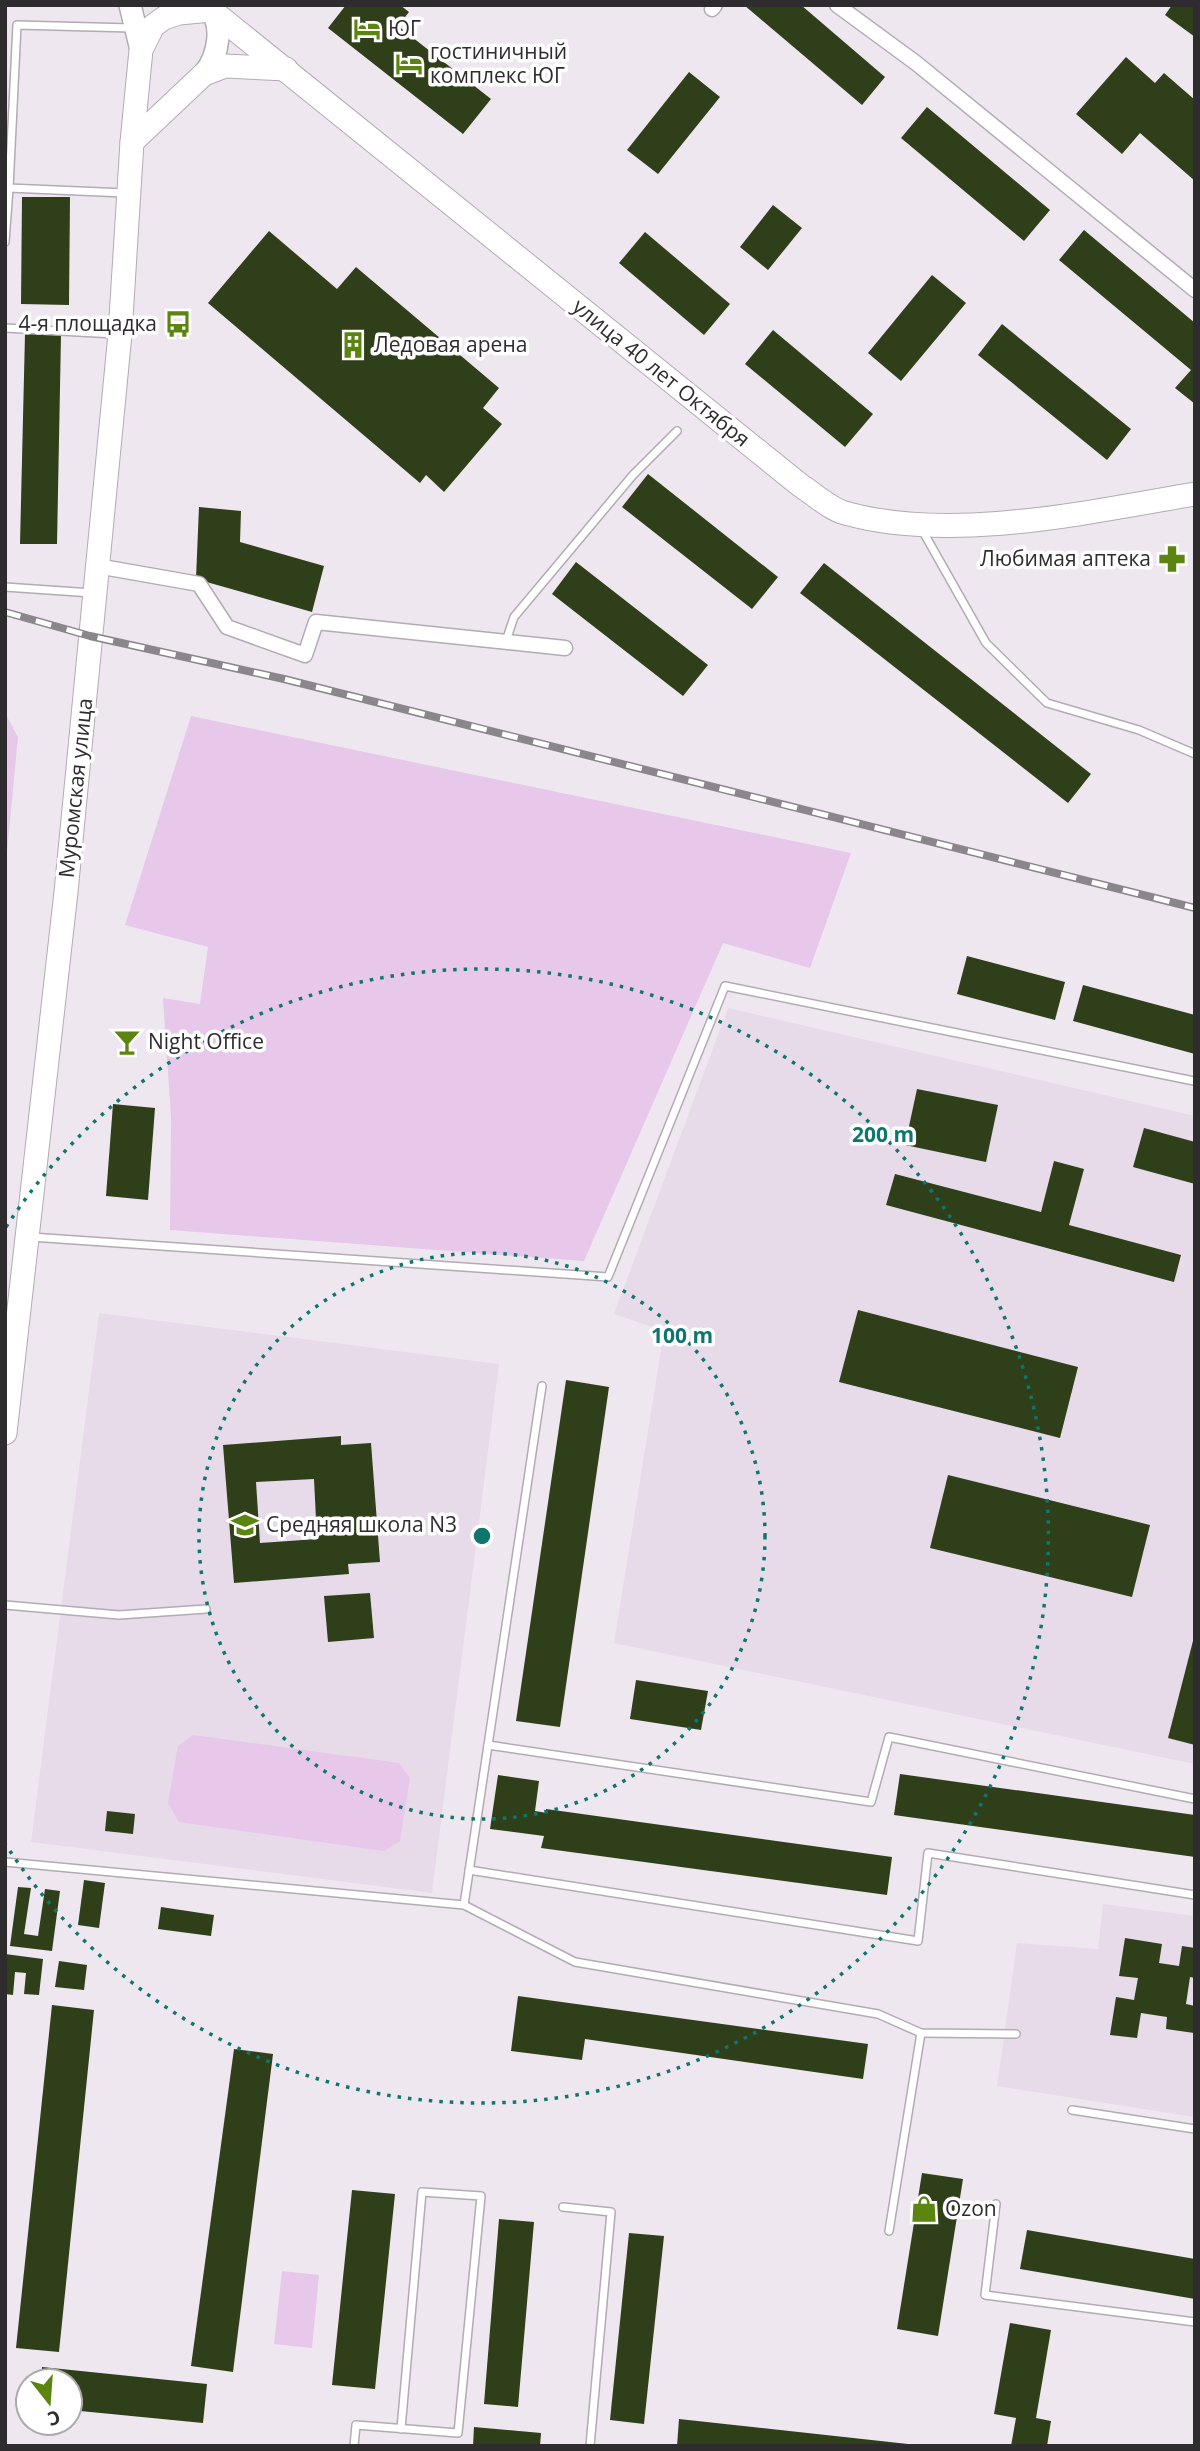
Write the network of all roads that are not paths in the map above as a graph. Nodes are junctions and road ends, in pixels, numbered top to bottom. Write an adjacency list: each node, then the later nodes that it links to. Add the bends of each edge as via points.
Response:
1 (130, 5): 4 (main road)
2 (837, 5): 11 (street, via 916,63)
3 (210, 7): 4 (main road, via 164,18); 5 (main road, улица 40 лет Октября); 6 (main road, via 218,43 214,62)
4 (138, 39): 7 (main road, Муромская улица); 8 (lane, via 17,25)
5 (286, 69): 6 (main road, via 225,66); 16 (main road, улица 40 лет Октября, via 800,485 842,513)
6 (204, 74): 7 (main road)
7 (132, 142): 9 (main road, Муромская улица)
8 (9, 188): 9 (lane); 10 (lane)
9 (129, 193): 13 (main road, Муромская улица)
10 (5, 242)
11 (1195, 290)
12 (5, 328): 13 (lane)
13 (120, 334): 17 (main road, Муромская улица)
14 (677, 431): 20 (lane, via 514,617)
15 (1195, 494): 16 (main road, улица 40 лет Октября, via 1036,521)
16 (919, 525): 22 (lane, via 986,643 1047,703 1139,730)
17 (97, 566): 19 (main road, Муромская улица); 20 (street, via 199,584 227,627 305,654 316,622)
18 (5, 587): 19 (lane)
19 (94, 593): 24 (main road, Муромская улица)
20 (506, 642): 21 (street)
21 (565, 648)
22 (1195, 754)
23 (1194, 1082): 24 (lane, via 725,986 608,1277)
24 (27, 1237): 26 (main road, Муромская улица)
25 (542, 1386): 29 (lane)
26 (5, 1433)
27 (5, 1605): 28 (lane, via 119,1615)
28 (206, 1609)
29 (488, 1745): 30 (lane, via 871,1802 888,1737); 32 (lane)
30 (1195, 1799)
31 (5, 1862): 34 (lane)
32 (469, 1870): 33 (lane, via 918,1941 928,1853); 34 (lane)
33 (1195, 1895)
34 (464, 1905): 35 (lane, via 575,1962 878,2014)
35 (921, 2032): 36 (lane); 41 (lane)
36 (1016, 2034)
37 (1072, 2110): 38 (lane)
38 (1195, 2129)
39 (996, 2204): 42 (lane, via 985,2295)
40 (563, 2207): 45 (lane, via 611,2213)
41 (889, 2231)
42 (1195, 2322)
43 (401, 2429): 43 (lane, via 458,2433 481,2196 422,2192); 44 (lane, via 356,2426)
44 (354, 2446)
45 (590, 2446)

